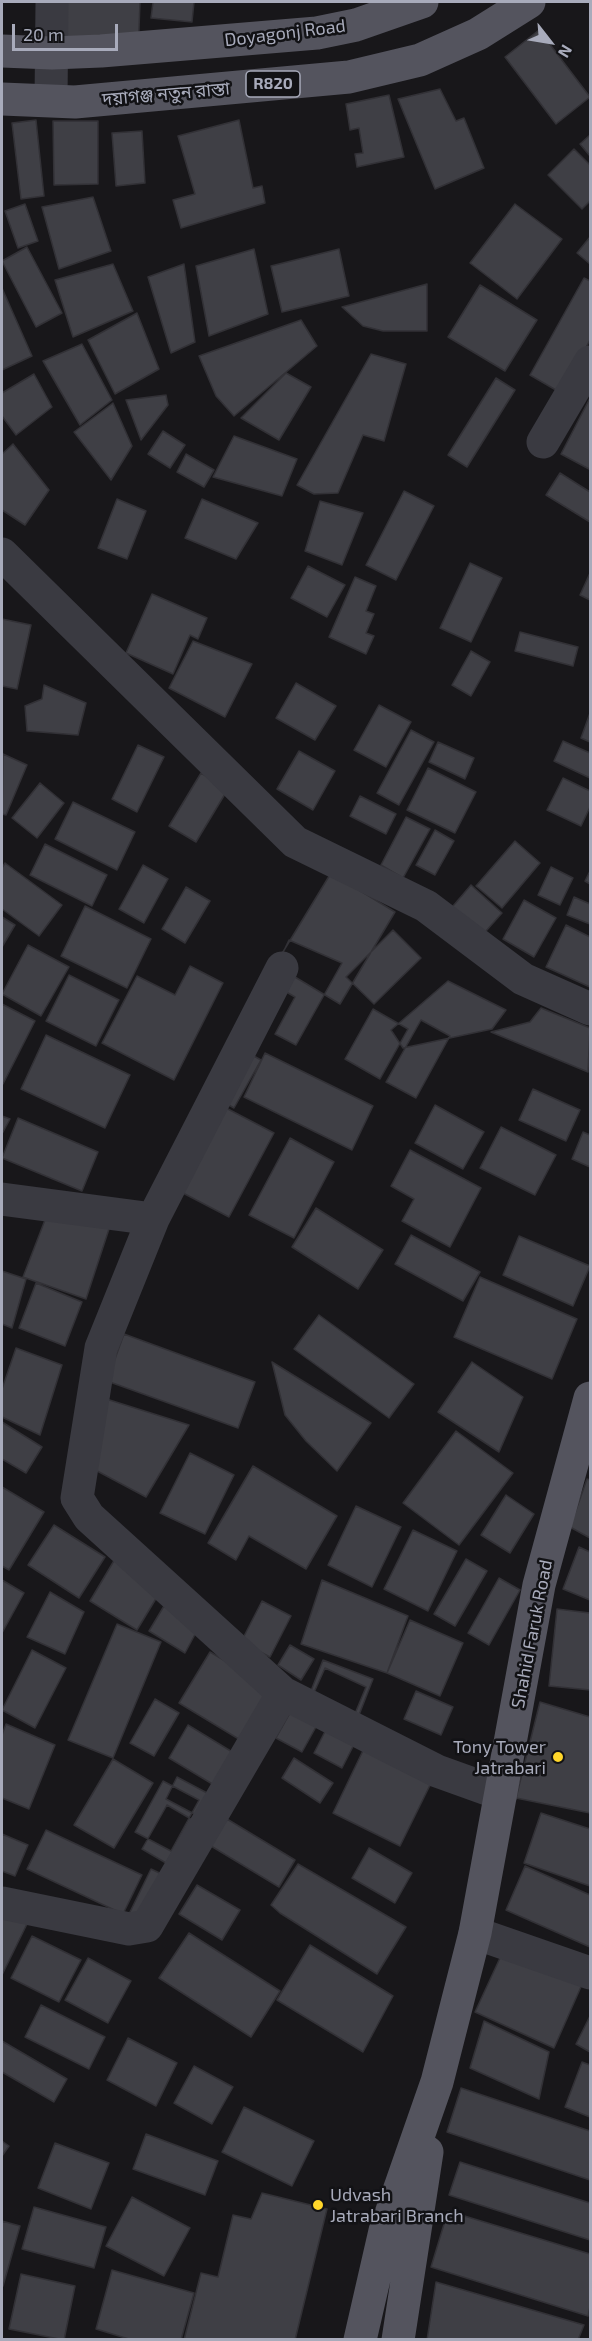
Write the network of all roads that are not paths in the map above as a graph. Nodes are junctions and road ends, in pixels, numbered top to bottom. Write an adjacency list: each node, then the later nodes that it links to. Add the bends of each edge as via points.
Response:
1 (52, 2): 5 (street)
2 (422, 2): 5 (main road, Doyagonj Road, via 356,25 316,33)
3 (529, 2): 7 (main road, দয়াগঞ্জ নতুন রাস্তা / R820, via 478,34 420,60 349,77 75,102)
4 (2, 51): 5 (main road, Doyagonj Road)
5 (52, 54): 7 (street)
6 (2, 99): 7 (main road, দয়াগঞ্জ নতুন রাস্তা / R820)
7 (51, 100)
8 (591, 362): 9 (street)
9 (543, 442)
10 (2, 554): 12 (street, via 295,843 426,906 523,979)
11 (282, 968): 14 (street)
12 (591, 1009)
13 (2, 1199): 14 (street)
14 (153, 1219): 16 (street, via 101,1348 77,1497 89,1517)
15 (591, 1398): 17 (main road, Shahid Faruk Road, via 539,1585)
16 (283, 1693): 17 (street, via 437,1772); 18 (street, via 147,1926 129,1929)
17 (501, 1794): 19 (main road, Shahid Faruk Road)
18 (2, 1903)
19 (475, 1933): 20 (street); 21 (main road, Shahid Faruk Road)
20 (591, 1973)
21 (436, 2082): 22 (main road, Shahid Faruk Road, via 385,2231); 23 (main road, Shahid Faruk Road)
22 (360, 2340)
23 (398, 2340)

